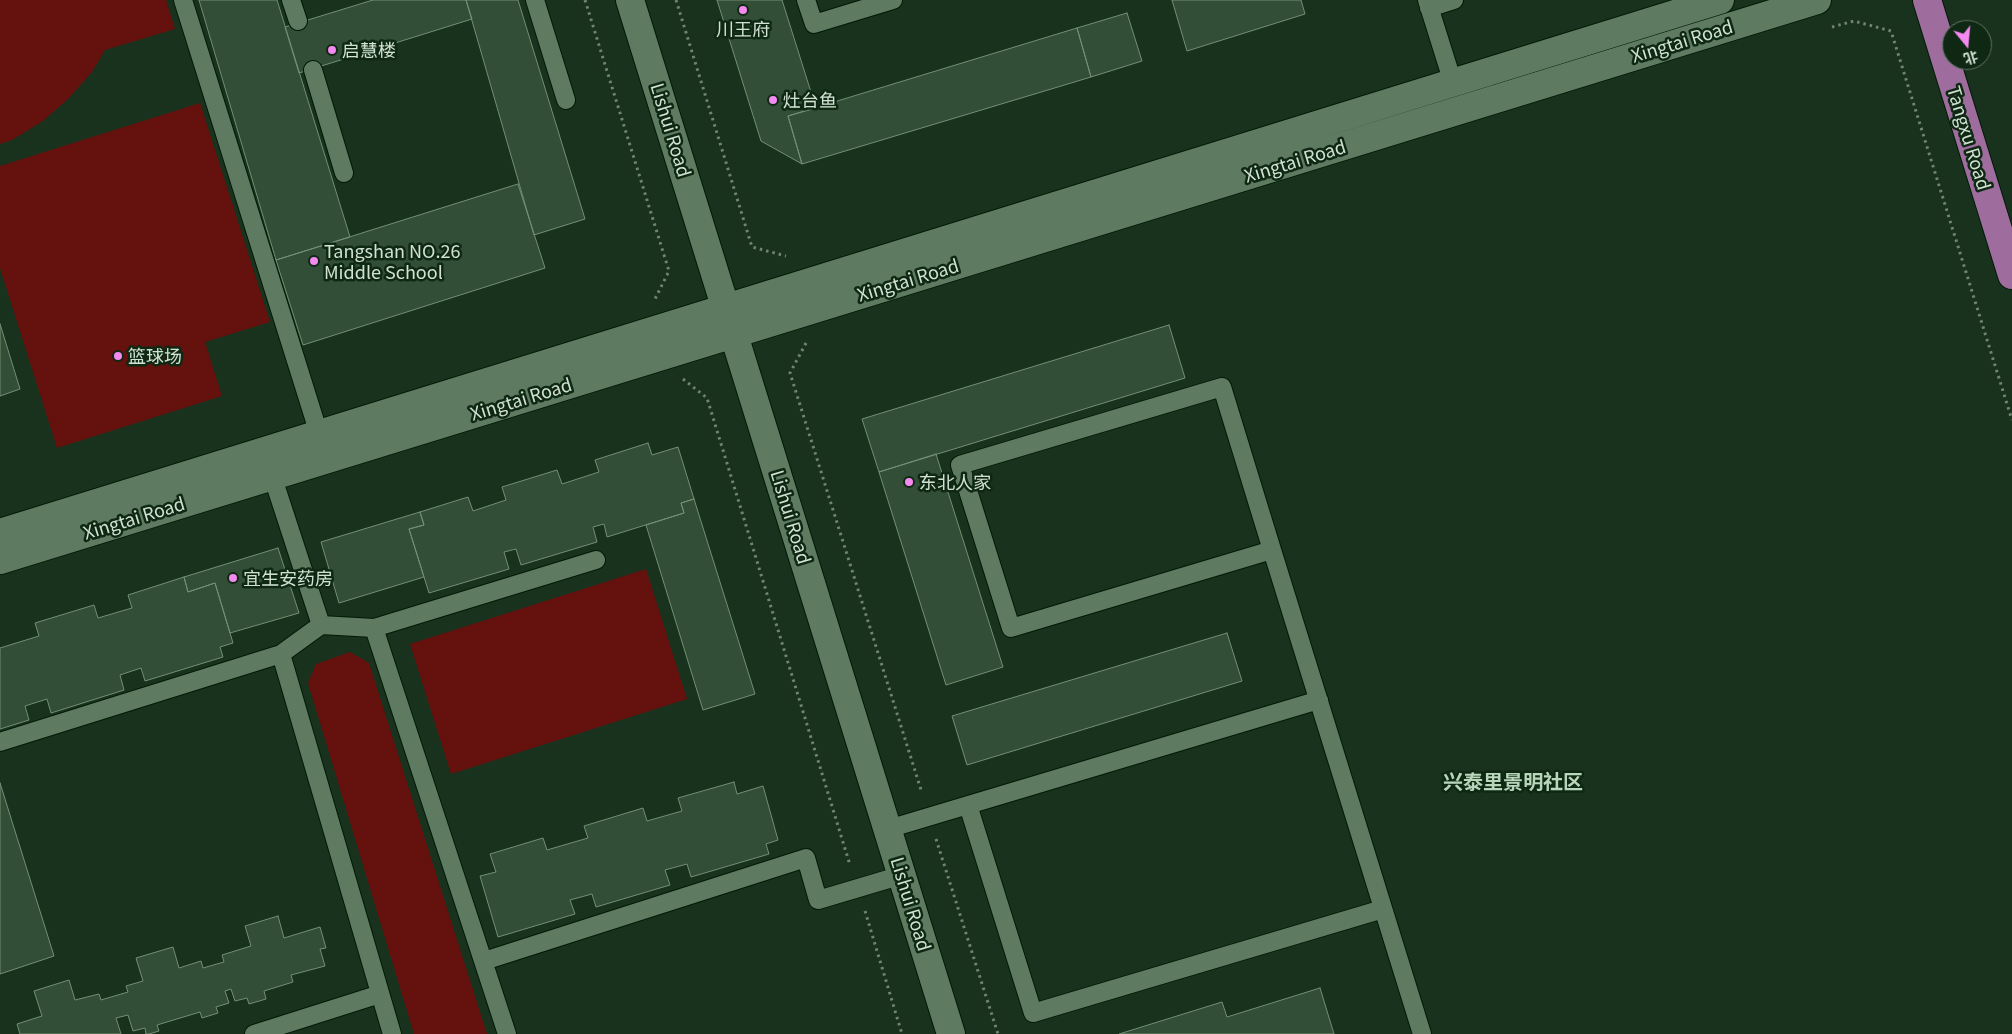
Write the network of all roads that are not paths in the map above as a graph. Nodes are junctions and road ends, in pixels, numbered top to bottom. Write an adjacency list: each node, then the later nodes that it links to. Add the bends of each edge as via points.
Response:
1 (183, 0): 20 (lane)
2 (292, 0): 12 (lane)
3 (536, 0): 15 (lane)
4 (630, 0): 18 (street, Lishui Road)
5 (806, 0): 6 (lane, via 814,24)
6 (893, 0)
7 (1454, 0): 11 (lane)
8 (1720, 0): 14 (street, Xingtai Road)
9 (1817, 0): 19 (street, Xingtai Road)
10 (1927, 0): 17 (main road, Tangxu Road)
11 (1428, 4): 14 (lane)
12 (298, 21)
13 (313, 70): 16 (lane)
14 (1452, 83): 18 (street, Xingtai Road)
15 (566, 100)
16 (344, 173)
17 (2012, 275)
18 (726, 308): 19 (street, Lishui Road); 20 (street, Xingtai Road)
19 (734, 335): 21 (street, Xingtai Road); 32 (street, Lishui Road)
20 (319, 434): 22 (street, Xingtai Road)
21 (272, 475): 24 (street, Xingtai Road); 26 (lane)
22 (0, 533)
23 (1272, 550): 23 (lane, via 1222,387 960,466 1011,628); 29 (lane)
24 (0, 560)
25 (596, 560): 27 (lane)
26 (321, 626): 27 (lane); 28 (lane)
27 (374, 628): 35 (lane)
28 (281, 654): 30 (lane); 36 (lane)
29 (1319, 700): 31 (lane); 34 (lane)
30 (0, 742)
31 (968, 806): 32 (lane); 34 (lane, via 1033,1014)
32 (888, 829): 33 (street, Lishui Road)
33 (902, 875): 35 (lane, via 818,900 806,858); 40 (street, Lishui Road)
34 (1383, 909): 41 (lane)
35 (484, 961): 39 (lane)
36 (380, 994): 37 (lane); 38 (lane)
37 (254, 1034)
38 (392, 1034)
39 (507, 1034)
40 (951, 1034)
41 (1422, 1034)

